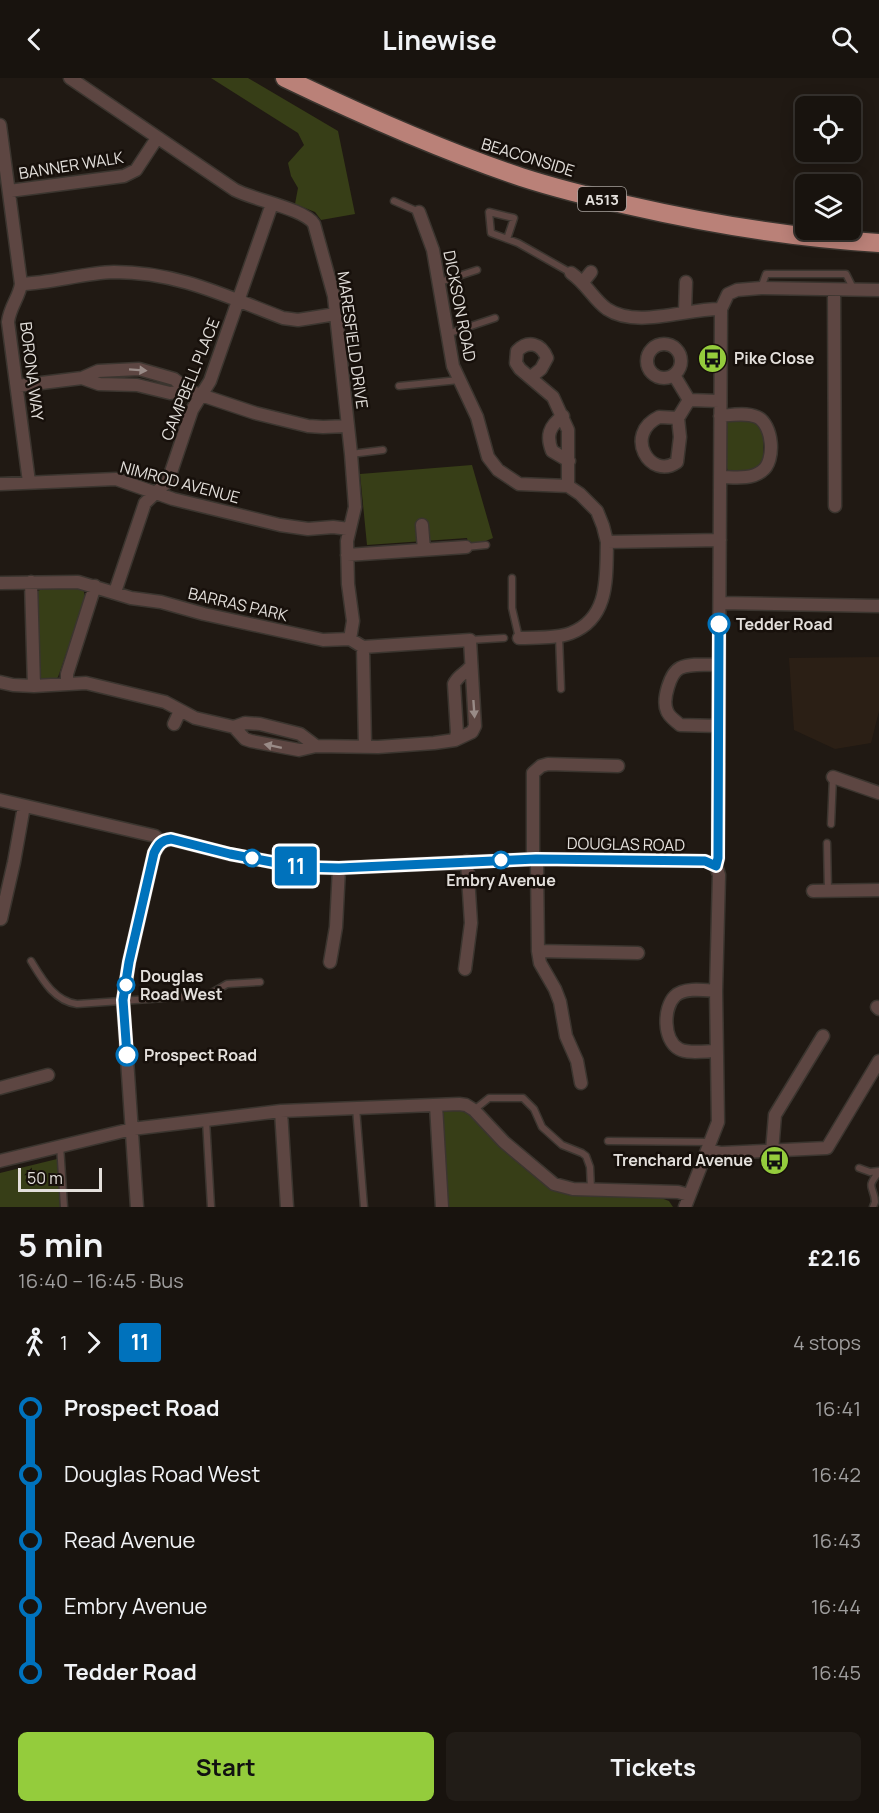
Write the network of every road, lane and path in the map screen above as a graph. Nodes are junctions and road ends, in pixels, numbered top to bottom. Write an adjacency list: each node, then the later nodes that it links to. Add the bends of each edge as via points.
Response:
1 (70, 78): 4 (street, MARESFIELD DRIVE)
2 (285, 78): 10 (highway, BEACONSIDE / A513, via 468,158 545,185 691,220)
3 (0, 124): 5 (street)
4 (158, 138): 5 (street, BANNER WALK, via 136,170 124,176); 7 (street, MARESFIELD DRIVE, via 235,190)
5 (9, 191): 15 (street)
6 (394, 201): 8 (lane)
7 (272, 204): 20 (street, CAMPBELL PLACE); 24 (street, MARESFIELD DRIVE, via 302,214 314,224)
8 (419, 212): 13 (street, DICKSON ROAD)
9 (507, 239): 9 (lane, via 491,233 489,212 514,218); 12 (lane)
10 (879, 243)
11 (477, 270): 13 (lane)
12 (571, 273): 23 (street, via 587,277 605,307 621,315 660,317)
13 (440, 282): 26 (street, DICKSON ROAD)
14 (686, 282): 23 (street)
15 (21, 284): 20 (street, via 130,273 197,284); 22 (street, BORONA WAY, via 20,292)
16 (761, 288): 17 (street); 18 (lane, via 766,274 846,274); 21 (street, via 728,294)
17 (834, 290): 18 (street); 47 (street)
18 (854, 290): 19 (street)
19 (879, 290)
20 (239, 301): 24 (street, via 283,318 298,320); 32 (street, CAMPBELL PLACE, via 210,381)
21 (721, 306): 23 (street); 34 (street)
22 (5, 308): 30 (street, BORONA WAY)
23 (685, 311)
24 (336, 314): 38 (street, MARESFIELD DRIVE)
25 (495, 318): 26 (lane)
26 (446, 334): 29 (street, DICKSON ROAD)
27 (674, 375): 33 (street)
28 (531, 377): 35 (street, via 553,397)
29 (459, 380): 31 (lane); 45 (street, DICKSON ROAD, via 477,417 488,457 498,470 519,484)
30 (17, 386): 32 (street, via 82,378 99,384); 43 (street, BORONA WAY)
31 (399, 386)
32 (194, 393): 38 (street, via 308,426); 46 (street, CAMPBELL PLACE, via 168,481)
33 (689, 400): 34 (street); 37 (street)
34 (719, 401): 36 (street)
35 (562, 416): 41 (street, via 568,430); 41 (street, via 550,428 548,438 552,452)
36 (720, 416): 42 (street); 42 (street, via 743,414 760,418 769,432 770,455 764,470 755,476)
37 (678, 418)
38 (348, 426): 40 (street, MARESFIELD DRIVE)
39 (383, 450): 40 (lane)
40 (351, 454): 49 (street, MARESFIELD DRIVE, via 355,507)
41 (569, 461): 45 (street)
42 (720, 477): 50 (street)
43 (29, 482): 44 (street, NIMROD AVENUE); 46 (street, NIMROD AVENUE, via 116,479)
44 (0, 484)
45 (568, 486): 51 (street, via 597,511)
46 (156, 492): 49 (street, NIMROD AVENUE, via 280,525); 60 (street, CAMPBELL PLACE, via 145,503)
47 (835, 506)
48 (422, 525): 54 (street)
49 (349, 529): 55 (street, MARESFIELD DRIVE)
50 (720, 540): 51 (street); 61 (street)
51 (607, 542): 63 (street, via 605,593 599,607 594,616 573,632)
52 (486, 545): 53 (lane)
53 (466, 547): 54 (street)
54 (424, 550): 55 (street)
55 (347, 555): 66 (street, MARESFIELD DRIVE, via 353,621)
56 (512, 578): 65 (lane, via 512,608)
57 (31, 582): 58 (street, BARRAS PARK); 59 (street, BARRAS PARK); 73 (street)
58 (0, 583)
59 (95, 586): 60 (street, BARRAS PARK); 72 (street)
60 (115, 592): 66 (street, BARRAS PARK, via 323,640)
61 (720, 603): 62 (street); 69 (street)
62 (879, 606)
63 (559, 636): 65 (street); 74 (lane)
64 (504, 638): 67 (lane)
65 (519, 638)
66 (350, 639): 68 (street)
67 (470, 640): 68 (street); 70 (street)
68 (363, 647): 81 (street)
69 (719, 665): 77 (street); 77 (street, via 679,668 672,675 666,704 667,712 680,725)
70 (471, 666): 79 (street, via 454,684); 79 (street, one-way to 79, via 475,726 472,732)
71 (0, 682): 73 (street)
72 (67, 684): 73 (street); 75 (street, via 86,683 165,702)
73 (34, 686)
74 (561, 689)
75 (180, 711): 76 (street); 78 (street)
76 (174, 724)
77 (718, 726): 92 (street)
78 (234, 727): 80 (street, via 260,724 300,734); 80 (street, one-way to 78, via 299,750 251,741)
79 (455, 740): 81 (street)
80 (316, 746): 81 (street)
81 (365, 746)
82 (618, 766): 90 (street, via 548,764 532,773)
83 (833, 777): 84 (street); 87 (lane)
84 (879, 793)
85 (0, 800): 86 (street)
86 (24, 806): 88 (street, via 155,836); 97 (street)
87 (831, 824)
88 (161, 842): 93 (street, via 171,839 298,867); 105 (street, via 154,853)
89 (827, 843): 96 (lane)
90 (536, 859): 91 (street); 92 (street, DOUGLAS ROAD, via 705,861); 98 (street)
91 (467, 861): 93 (street); 102 (street, via 471,923)
92 (716, 866): 104 (street)
93 (339, 868): 101 (street)
94 (879, 890): 96 (street)
95 (813, 891): 96 (street)
96 (828, 891)
97 (0, 919)
98 (538, 951): 99 (street); 110 (street, via 560,1002)
99 (638, 953)
100 (31, 961): 105 (lane, via 48,988 71,1004)
101 (330, 962)
102 (465, 969)
103 (260, 982): 105 (lane, via 227,984 208,995)
104 (716, 991): 107 (street); 107 (street, via 683,991 669,1005 666,1018 670,1037 680,1050)
105 (123, 1000): 117 (street)
106 (823, 1036): 121 (street, via 775,1115)
107 (716, 1051): 120 (street, via 718,1122)
108 (879, 1061): 121 (street, via 827,1148)
109 (48, 1075): 111 (street)
110 (581, 1083)
111 (0, 1088)
112 (436, 1105): 113 (street); 114 (street, via 466,1105); 133 (street)
113 (356, 1108): 115 (street); 132 (lane)
114 (474, 1110): 125 (street, via 504,1142 554,1184); 125 (lane, via 489,1098 523,1098 547,1132 568,1149 586,1156)
115 (281, 1111): 116 (street); 131 (street)
116 (206, 1120): 117 (street); 130 (lane)
117 (132, 1129): 119 (street); 129 (street)
118 (608, 1141): 120 (lane)
119 (60, 1145): 122 (street); 128 (lane)
120 (710, 1146): 121 (street, via 721,1153); 127 (street)
121 (772, 1151)
122 (0, 1161)
123 (859, 1168): 124 (lane)
124 (879, 1172): 126 (lane, via 871,1182)
125 (591, 1190): 127 (street, via 678,1192)
126 (877, 1198): 134 (lane)
127 (687, 1201)
128 (64, 1207)
129 (137, 1207)
130 (212, 1207)
131 (287, 1207)
132 (363, 1207)
133 (442, 1207)
134 (873, 1207)

